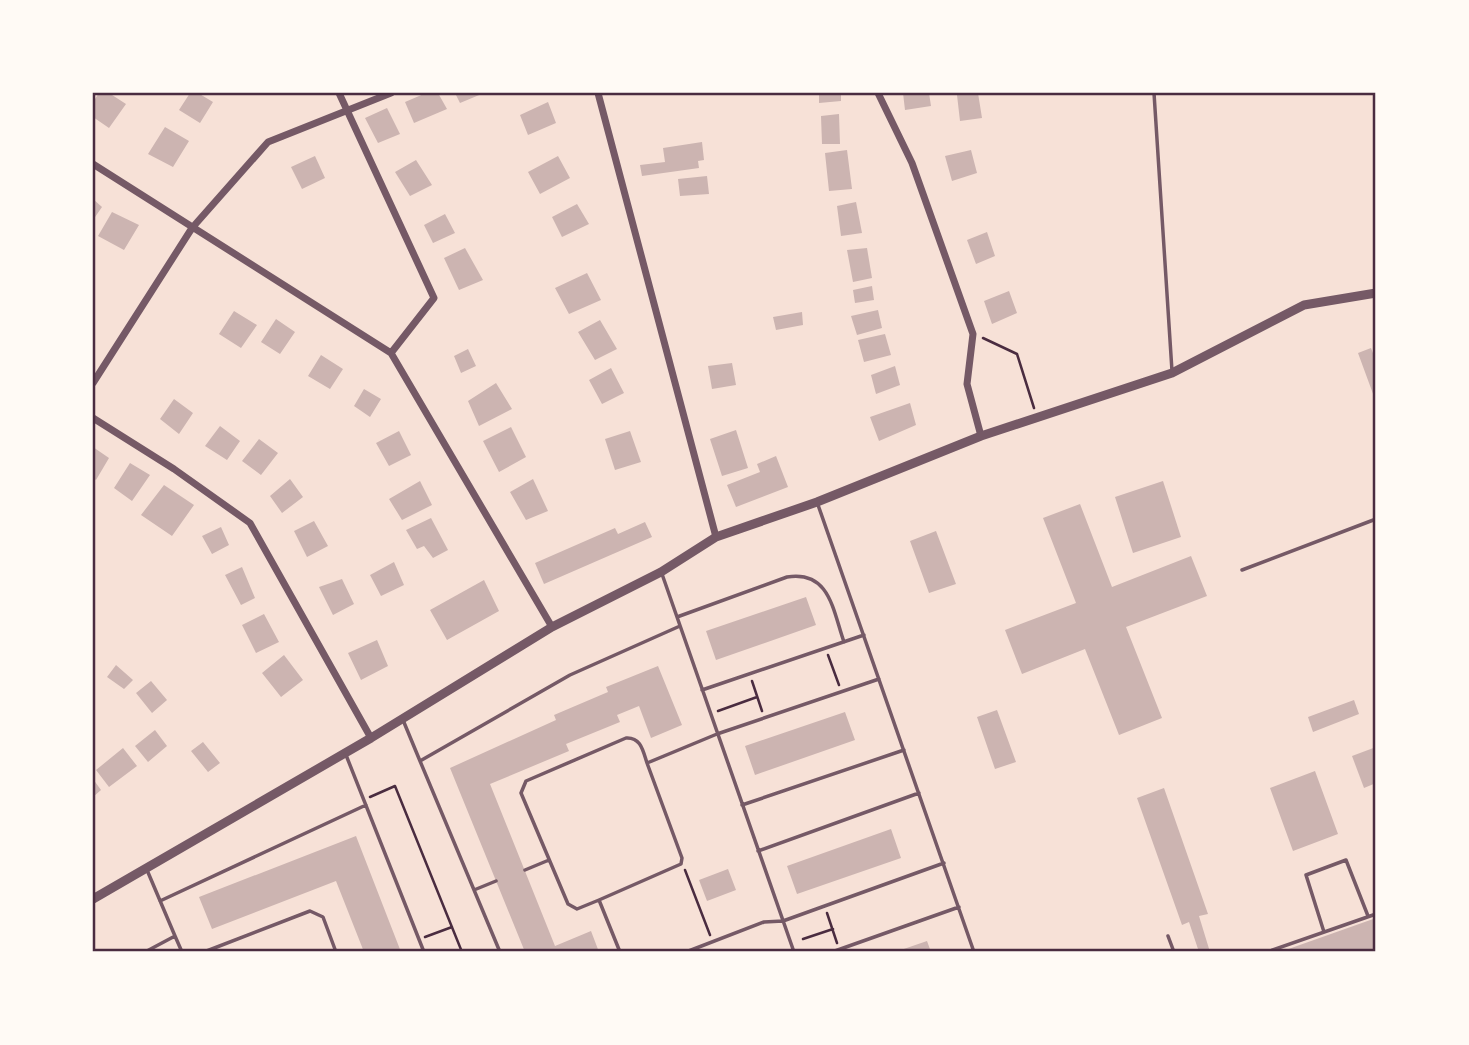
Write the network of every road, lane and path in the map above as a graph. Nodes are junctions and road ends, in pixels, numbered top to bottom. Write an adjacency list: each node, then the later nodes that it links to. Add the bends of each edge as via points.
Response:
1 (339, 93): 6 (street)
2 (391, 93): 6 (street)
3 (598, 93): 19 (street)
4 (877, 93): 10 (street, via 912,163)
5 (1154, 93): 12 (lane)
6 (348, 110): 8 (street, via 268,142); 11 (street, via 434,298)
7 (93, 164): 8 (street)
8 (192, 228): 11 (street); 13 (street)
9 (1376, 293): 12 (street, via 1304,305)
10 (973, 334): 15 (path, via 1017,354); 16 (street, via 967,384)
11 (391, 353): 24 (street)
12 (1172, 373): 15 (street)
13 (93, 383)
14 (93, 418): 37 (street, via 250,523)
15 (1037, 418): 16 (street)
16 (981, 436): 17 (street)
17 (817, 502): 19 (street); 25 (lane)
18 (1376, 519): 20 (lane)
19 (716, 537): 21 (street)
20 (1242, 570)
21 (661, 572): 22 (lane); 24 (street)
22 (677, 617): 23 (lane); 26 (lane, via 787,577 802,577 825,588)
23 (680, 626): 30 (lane); 40 (lane, via 570,675)
24 (552, 627): 35 (street)
25 (864, 635): 26 (lane); 29 (lane)
26 (844, 642): 27 (lane)
27 (826, 648): 28 (lane); 31 (path)
28 (749, 674): 30 (lane); 32 (path)
29 (879, 678): 31 (lane); 38 (lane)
30 (702, 690): 36 (lane)
31 (841, 691): 34 (lane)
32 (757, 697): 33 (path); 34 (path)
33 (716, 712)
34 (765, 718): 36 (lane)
35 (402, 719): 37 (street); 40 (lane)
36 (718, 734): 41 (lane); 44 (lane)
37 (371, 738): 39 (street)
38 (904, 750): 42 (lane); 44 (lane)
39 (345, 753): 43 (lane); 49 (street)
40 (420, 761): 52 (lane)
41 (647, 763): 46 (lane, via 640,742 626,738 526,781 521,793); 54 (lane, via 681,864)
42 (919, 793): 45 (lane); 47 (lane)
43 (365, 802): 55 (lane); 61 (path, via 395,786); 66 (lane)
44 (742, 805): 45 (lane)
45 (758, 850): 60 (lane)
46 (549, 860): 50 (lane); 54 (lane, via 571,908)
47 (943, 863): 56 (lane); 57 (lane)
48 (682, 864): 68 (path)
49 (146, 869): 53 (street); 55 (lane)
50 (525, 870)
51 (496, 881): 52 (lane)
52 (474, 890): 76 (lane)
53 (93, 899)
54 (599, 900): 77 (lane)
55 (160, 901): 64 (lane)
56 (824, 906): 60 (lane); 62 (path)
57 (959, 907): 69 (lane); 81 (lane)
58 (1376, 914): 59 (lane)
59 (1368, 916): 63 (lane); 63 (lane, via 1346,860 1306,875)
60 (783, 921): 68 (lane, via 764,922); 79 (lane)
61 (452, 927): 66 (path); 75 (path)
62 (832, 929): 67 (path); 69 (path)
63 (1324, 932): 83 (lane)
64 (175, 936): 70 (lane); 71 (lane)
65 (1168, 936): 82 (lane)
66 (419, 939): 74 (lane)
67 (803, 939)
68 (712, 942): 78 (lane)
69 (840, 950): 80 (lane)
70 (145, 952)
71 (182, 952)
72 (204, 952): 73 (lane, via 310,911 323,917)
73 (336, 952)
74 (424, 952)
75 (462, 952)
76 (500, 952)
77 (620, 952)
78 (685, 952)
79 (794, 952)
80 (832, 952)
81 (974, 952)
82 (1174, 952)
83 (1267, 952)

